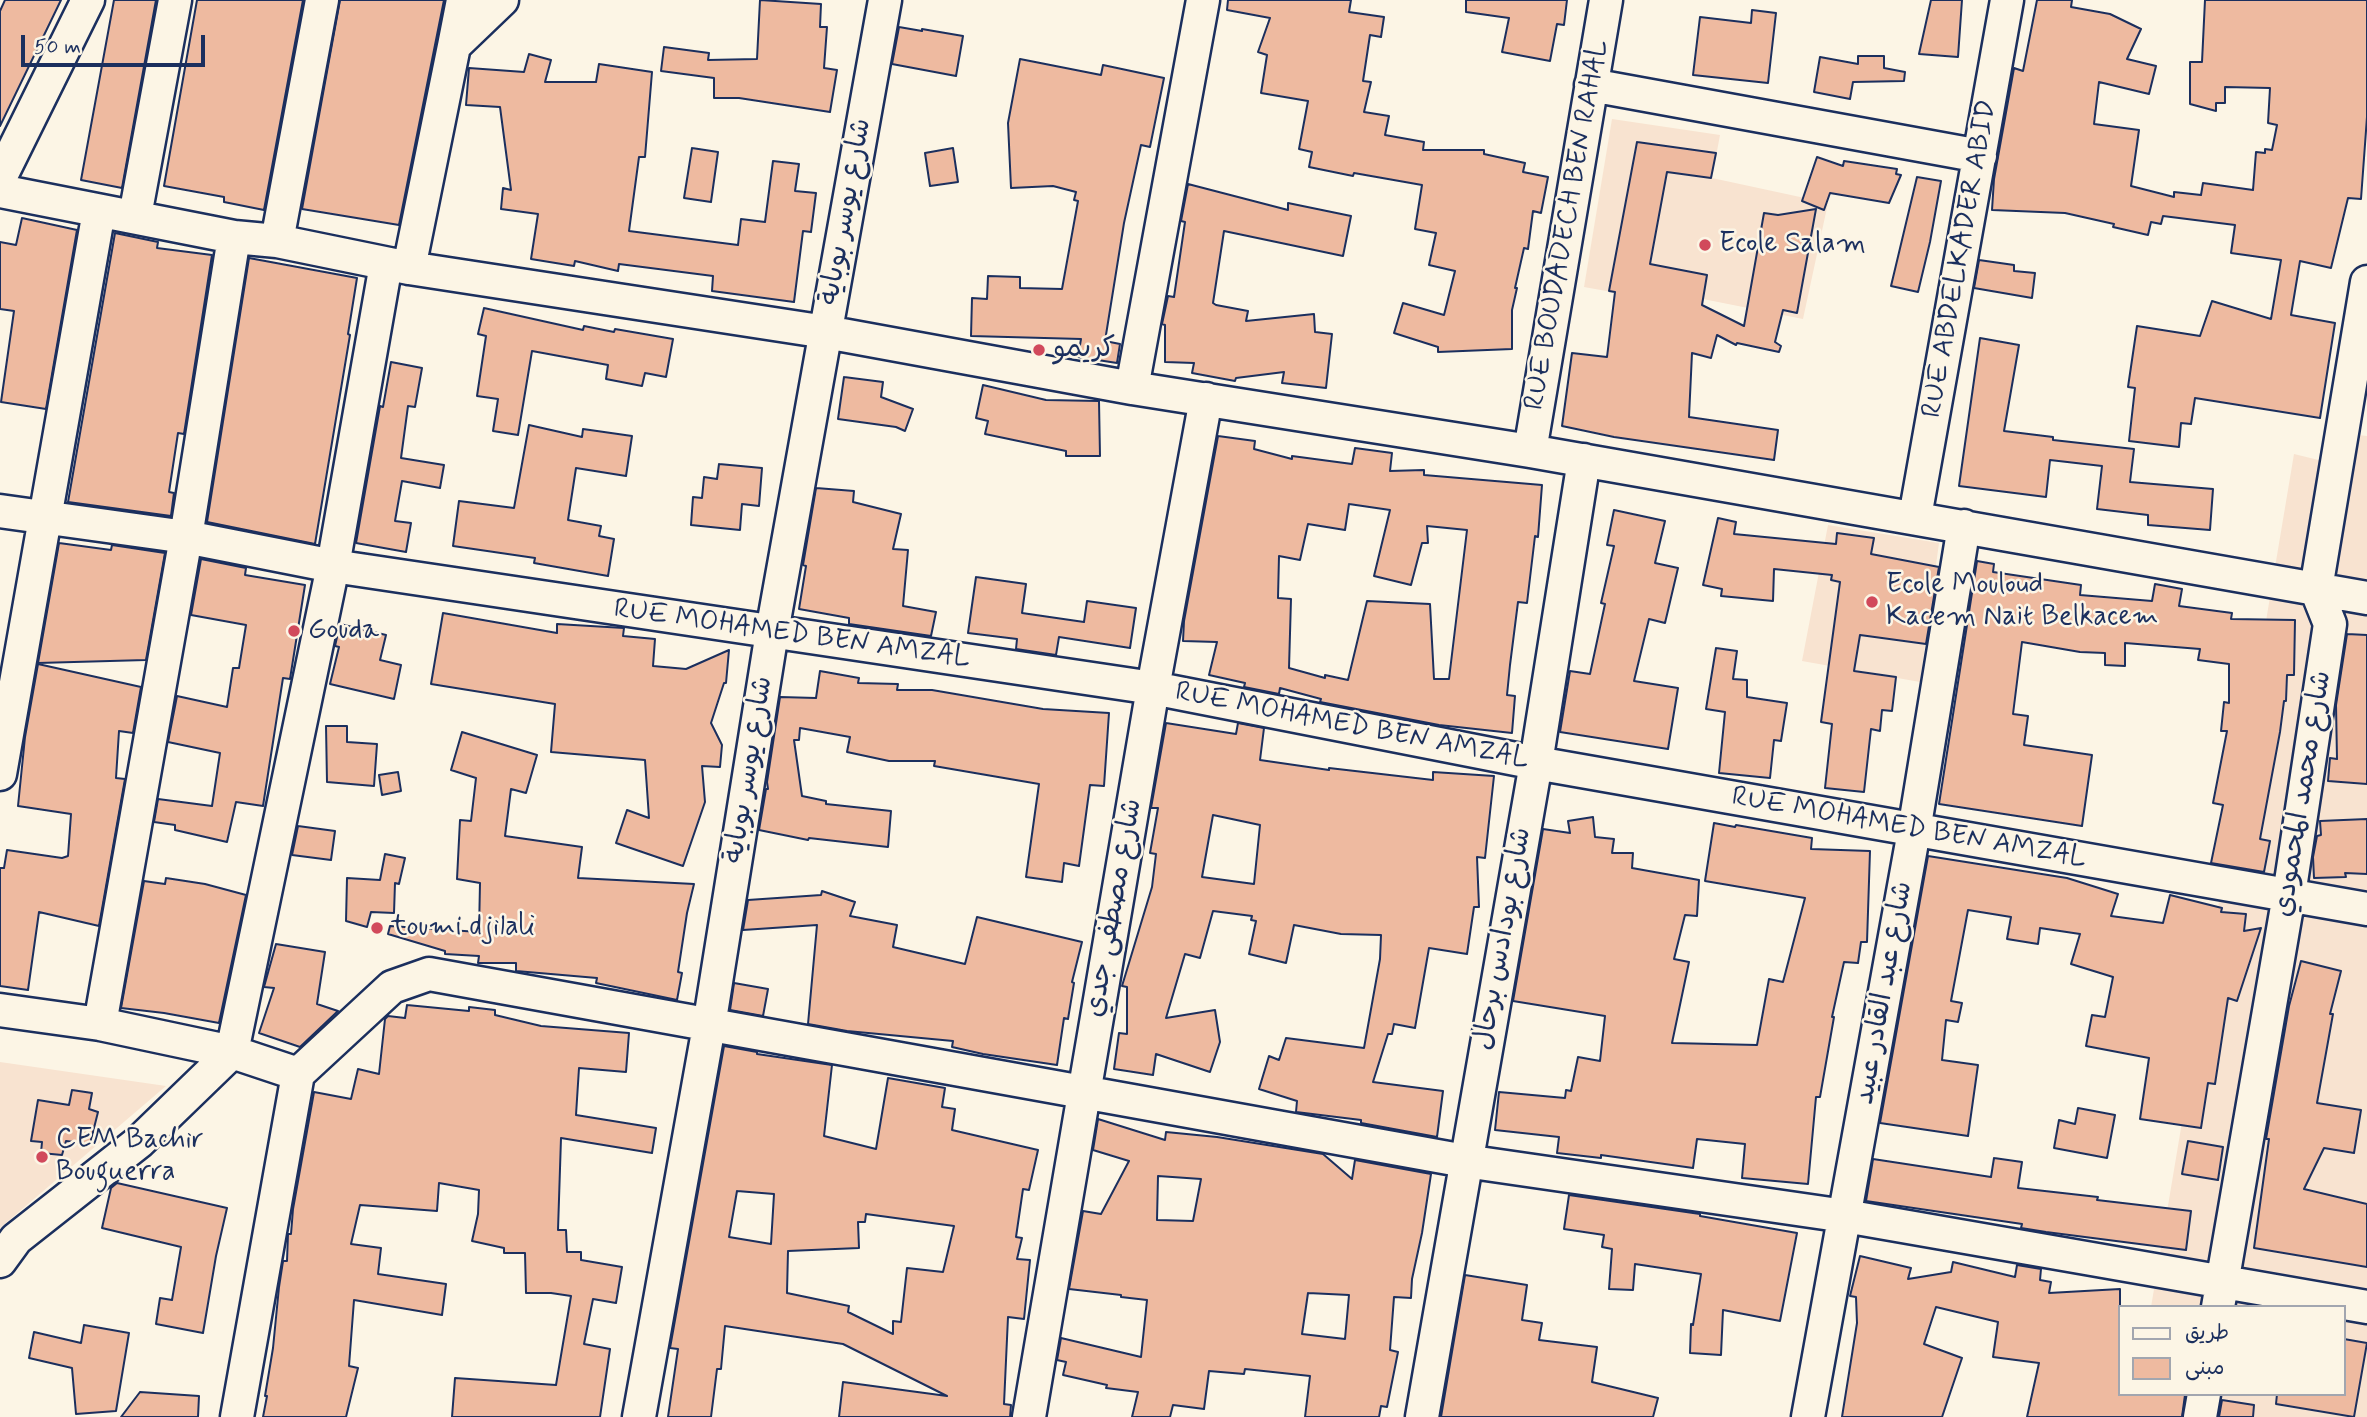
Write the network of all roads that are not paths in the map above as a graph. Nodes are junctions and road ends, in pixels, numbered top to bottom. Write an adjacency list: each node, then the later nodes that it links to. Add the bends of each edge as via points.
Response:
1 (88, 0): 13 (street)
2 (175, 0): 16 (street)
3 (322, 0): 18 (street)
4 (463, 0): 10 (street)
5 (502, 0): 10 (street)
6 (885, 0): 21 (street, شارع يوسر بوباية)
7 (1203, 0): 22 (street)
8 (1606, 0): 11 (street, RUE BOUDADECH BEN RAHAL)
9 (2007, 0): 12 (street, RUE ABDELKADER ABID)
10 (454, 46): 19 (street)
11 (1591, 85): 12 (street); 24 (street, RUE BOUDADECH BEN RAHAL)
12 (1980, 156): 27 (street, RUE ABDELKADER ABID)
13 (0, 178)
14 (0, 191): 15 (street)
15 (99, 211): 16 (street); 28 (street)
16 (135, 216): 17 (street)
17 (234, 237): 18 (street); 30 (street)
18 (277, 241): 19 (street)
19 (398, 266): 21 (street); 31 (street)
20 (2367, 282): 32 (street)
21 (826, 332): 22 (street); 34 (street, شارع يوسر بوباية)
22 (1132, 388): 23 (street)
23 (1206, 399): 24 (street); 35 (street, شارع مصطفى جدي)
24 (1530, 451): 25 (street)
25 (1584, 460): 27 (street); 36 (street, شارع بودادس برحال)
26 (0, 511): 28 (street, RUE MOHAMED BEN AMZAL)
27 (1915, 517): 29 (street)
28 (45, 519): 30 (street, RUE MOHAMED BEN AMZAL); 37 (street)
29 (1964, 526): 32 (street); 38 (street, شارع عبد القادر عبيد)
30 (186, 537): 31 (street, RUE MOHAMED BEN AMZAL); 42 (street)
31 (333, 566): 34 (street, RUE MOHAMED BEN AMZAL); 44 (street)
32 (2316, 589): 33 (street); 39 (street, شارع محمد المحمودي, via 2330,624)
33 (2367, 598)
34 (772, 632): 35 (street, RUE MOHAMED BEN AMZAL); 43 (street, شارع يوسر بوباية)
35 (1153, 688): 36 (street, RUE MOHAMED BEN AMZAL); 46 (street, شارع مصطفى جدي)
36 (1536, 763): 38 (street, RUE MOHAMED BEN AMZAL); 47 (street, شارع بودادس برحال)
37 (0, 774)
38 (1914, 831): 39 (street, RUE MOHAMED BEN AMZAL); 48 (street, شارع عبد القادر عبيد)
39 (2289, 895): 40 (street, RUE MOHAMED BEN AMZAL); 50 (street, شارع محمد المحمودي)
40 (2367, 909)
41 (0, 1010): 42 (street)
42 (100, 1024): 44 (street)
43 (709, 1026): 45 (street, via 429,974 393,987); 46 (street); 56 (street, شارع يوسر بوباية)
44 (232, 1052): 45 (street); 49 (street, via 139,1142 16,1239)
45 (298, 1074): 55 (street)
46 (1083, 1091): 47 (street); 57 (street, شارع مصطفى جدي)
47 (1465, 1161): 48 (street); 58 (street, شارع بودادس برحال)
48 (1845, 1216): 50 (street); 59 (street, شارع عبد القادر عبيد)
49 (0, 1261)
50 (2220, 1294): 51 (street)
51 (2344, 1305)
52 (2346, 1305): 53 (street)
53 (2367, 1307)
54 (2204, 1396): 60 (street)
55 (237, 1417)
56 (639, 1417)
57 (1029, 1417)
58 (1422, 1417)
59 (1808, 1417)
60 (2200, 1417)

